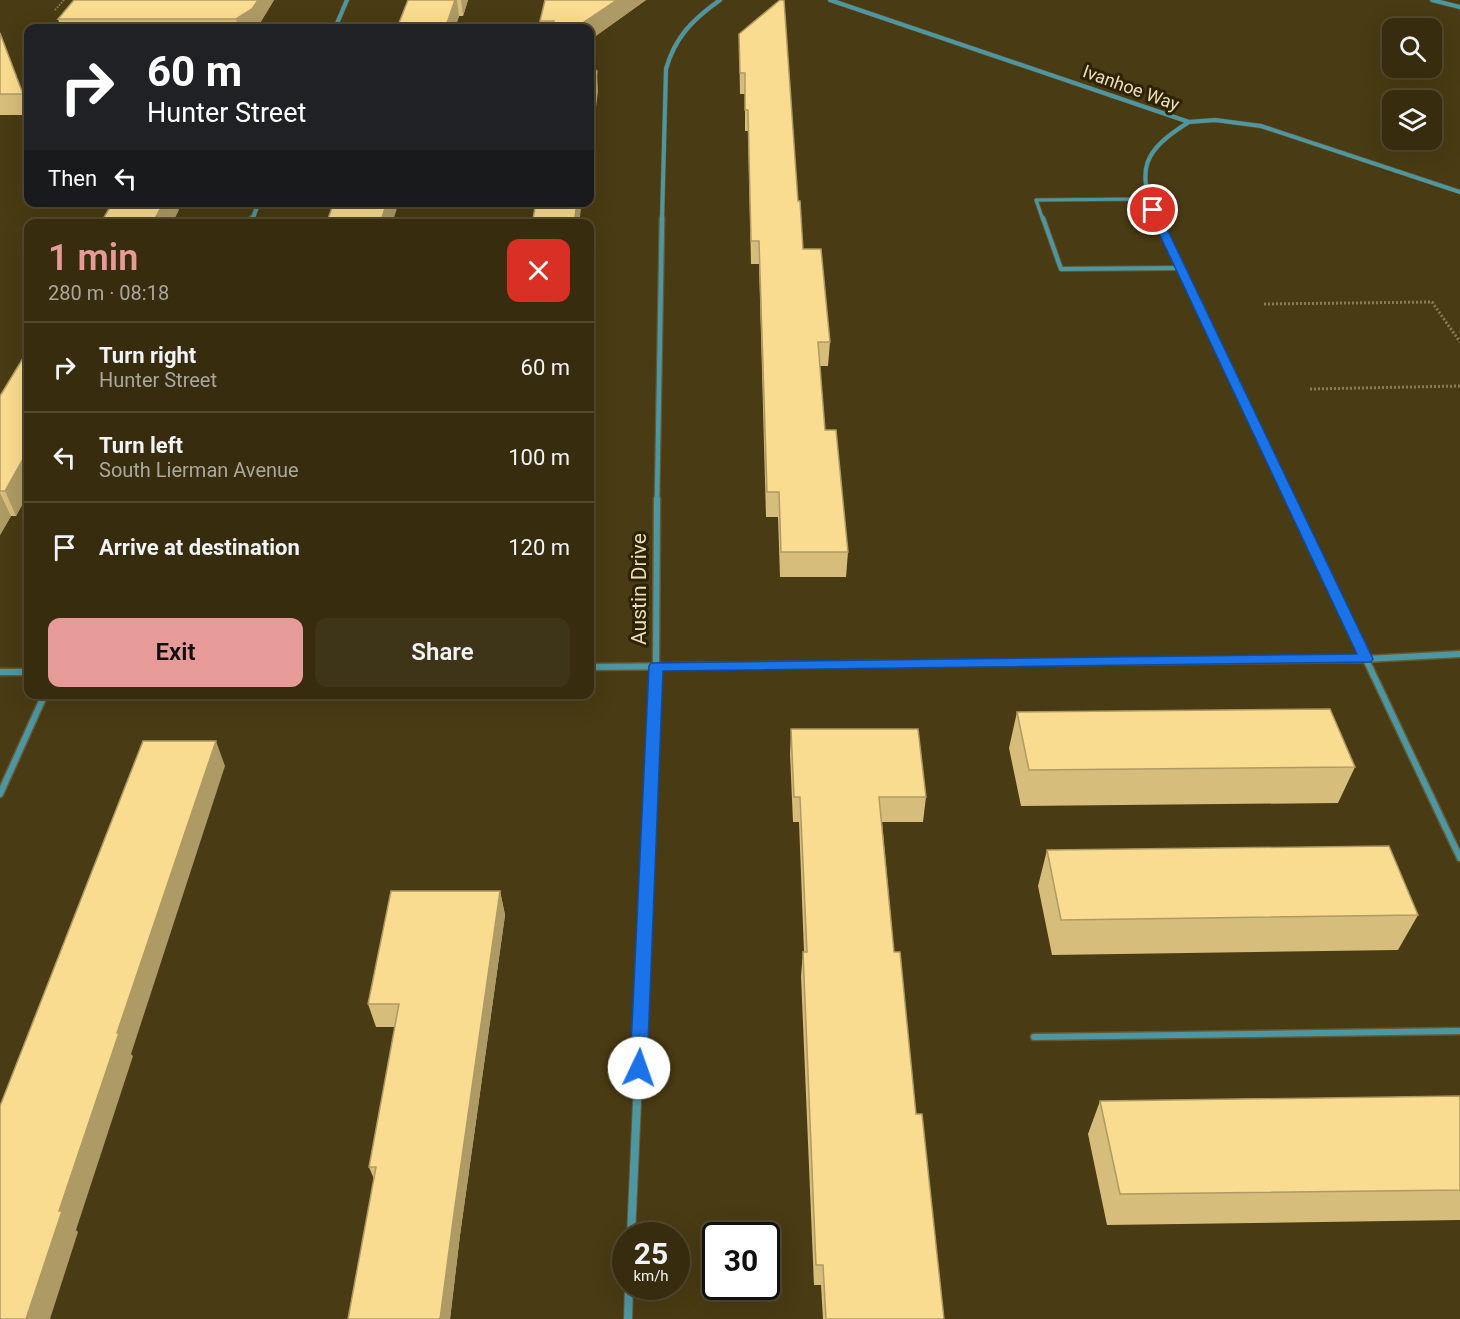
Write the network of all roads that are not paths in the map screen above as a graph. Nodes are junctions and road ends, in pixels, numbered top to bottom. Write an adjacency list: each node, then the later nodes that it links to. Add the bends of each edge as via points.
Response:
1 (347, 0): 7 (street)
2 (720, 0): 14 (street, Austin Drive, via 681,31 666,69 657,420)
3 (830, 0): 8 (street, Ivanhoe Way)
4 (1432, 0): 6 (street)
5 (1456, 0): 6 (street)
6 (1460, 6)
7 (337, 24)
8 (1189, 122): 9 (street, Ivanhoe Way, via 1215,120 1261,126); 10 (street, via 1151,151 1144,164)
9 (1460, 192)
10 (1149, 199): 11 (street); 11 (lane, via 1036,200 1061,269)
11 (1182, 268): 13 (street)
12 (1460, 654): 13 (street)
13 (1366, 659): 14 (street); 20 (street)
14 (656, 666): 15 (street); 23 (street, Austin Drive)
15 (594, 667)
16 (0, 672): 17 (street)
17 (24, 672)
18 (43, 699): 19 (street)
19 (0, 794)
20 (1460, 858)
21 (1460, 1031): 22 (lane)
22 (1034, 1037)
23 (632, 1222)
24 (629, 1300): 25 (street)
25 (628, 1319)

